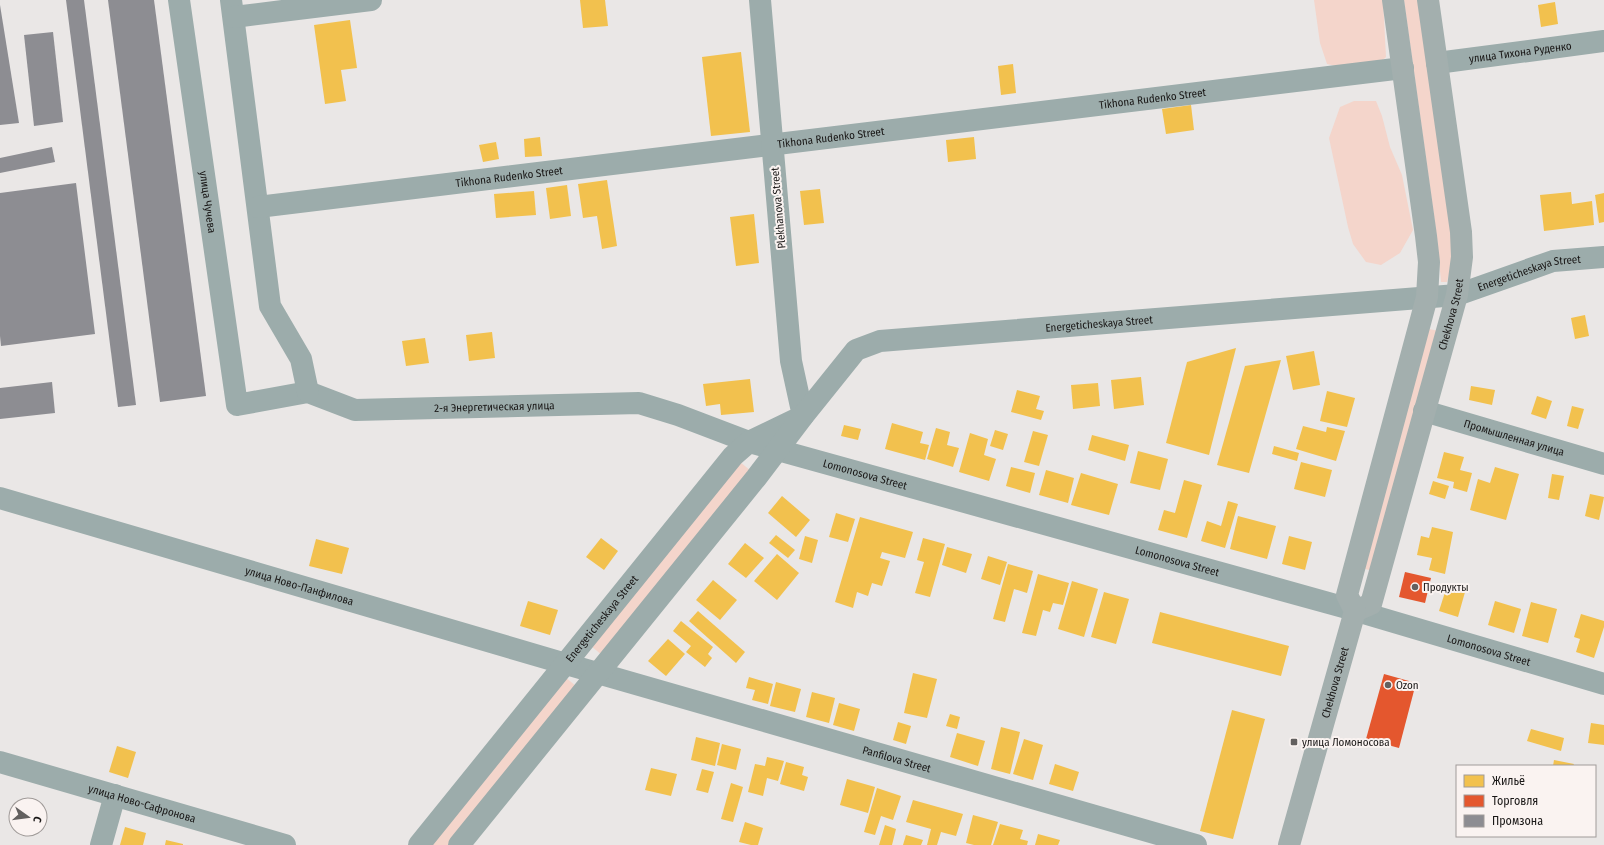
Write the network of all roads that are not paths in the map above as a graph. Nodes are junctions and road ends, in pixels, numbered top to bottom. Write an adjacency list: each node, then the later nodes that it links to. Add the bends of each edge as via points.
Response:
1 (179, 0): 15 (street, улица Чучева, via 237,405)
2 (371, 0): 6 (street)
3 (760, 0): 10 (street, Plekhanova Street)
4 (1393, 0): 9 (main road)
5 (1428, 0): 8 (main road, Chekhova Street)
6 (233, 8): 11 (street)
7 (1604, 41): 8 (street, улица Тихона Руденко)
8 (1437, 63): 13 (main road, Chekhova Street, via 1461,232 1462,257)
9 (1403, 68): 10 (street, Tikhona Rudenko Street); 14 (main road, via 1428,255)
10 (773, 145): 11 (street, Tikhona Rudenko Street); 17 (street, Plekhanova Street, via 791,361)
11 (258, 207): 15 (street, via 270,306 301,359)
12 (1604, 257): 13 (street, Energeticheskaya Street, via 1553,261)
13 (1457, 295): 14 (street, Energeticheskaya Street); 16 (main road, Chekhova Street)
14 (1427, 296): 17 (street, Energeticheskaya Street, via 880,341 856,350); 22 (main road, via 1347,595)
15 (308, 392): 18 (street, 2-я Энергетическая улица, via 355,410 639,403)
16 (1424, 411): 20 (street, Промышленная улица); 22 (main road, Chekhova Street, via 1371,604)
17 (803, 416): 18 (street, Energeticheskaya Street); 19 (street, Energeticheskaya Street)
18 (749, 442): 19 (street, Lomonosova Street); 23 (street, Energeticheskaya Street, via 733,456)
19 (779, 449): 22 (street, Lomonosova Street); 24 (street, Energeticheskaya Street)
20 (1604, 464)
21 (0, 498): 23 (street, улица Ново-Панфилова)
22 (1355, 611): 25 (street, Lomonosova Street); 33 (main road, Chekhova Street)
23 (566, 664): 24 (street, улица Ново-Панфилова); 30 (street, Energeticheskaya Street)
24 (598, 673): 31 (street, Energeticheskaya Street); 32 (street, Panfilova Street)
25 (1604, 684)
26 (0, 762): 27 (street, улица Ново-Сафронова)
27 (115, 796): 28 (street); 29 (street, улица Ново-Сафронова)
28 (101, 845)
29 (285, 845)
30 (419, 845)
31 (459, 845)
32 (1196, 845)
33 (1289, 845)

